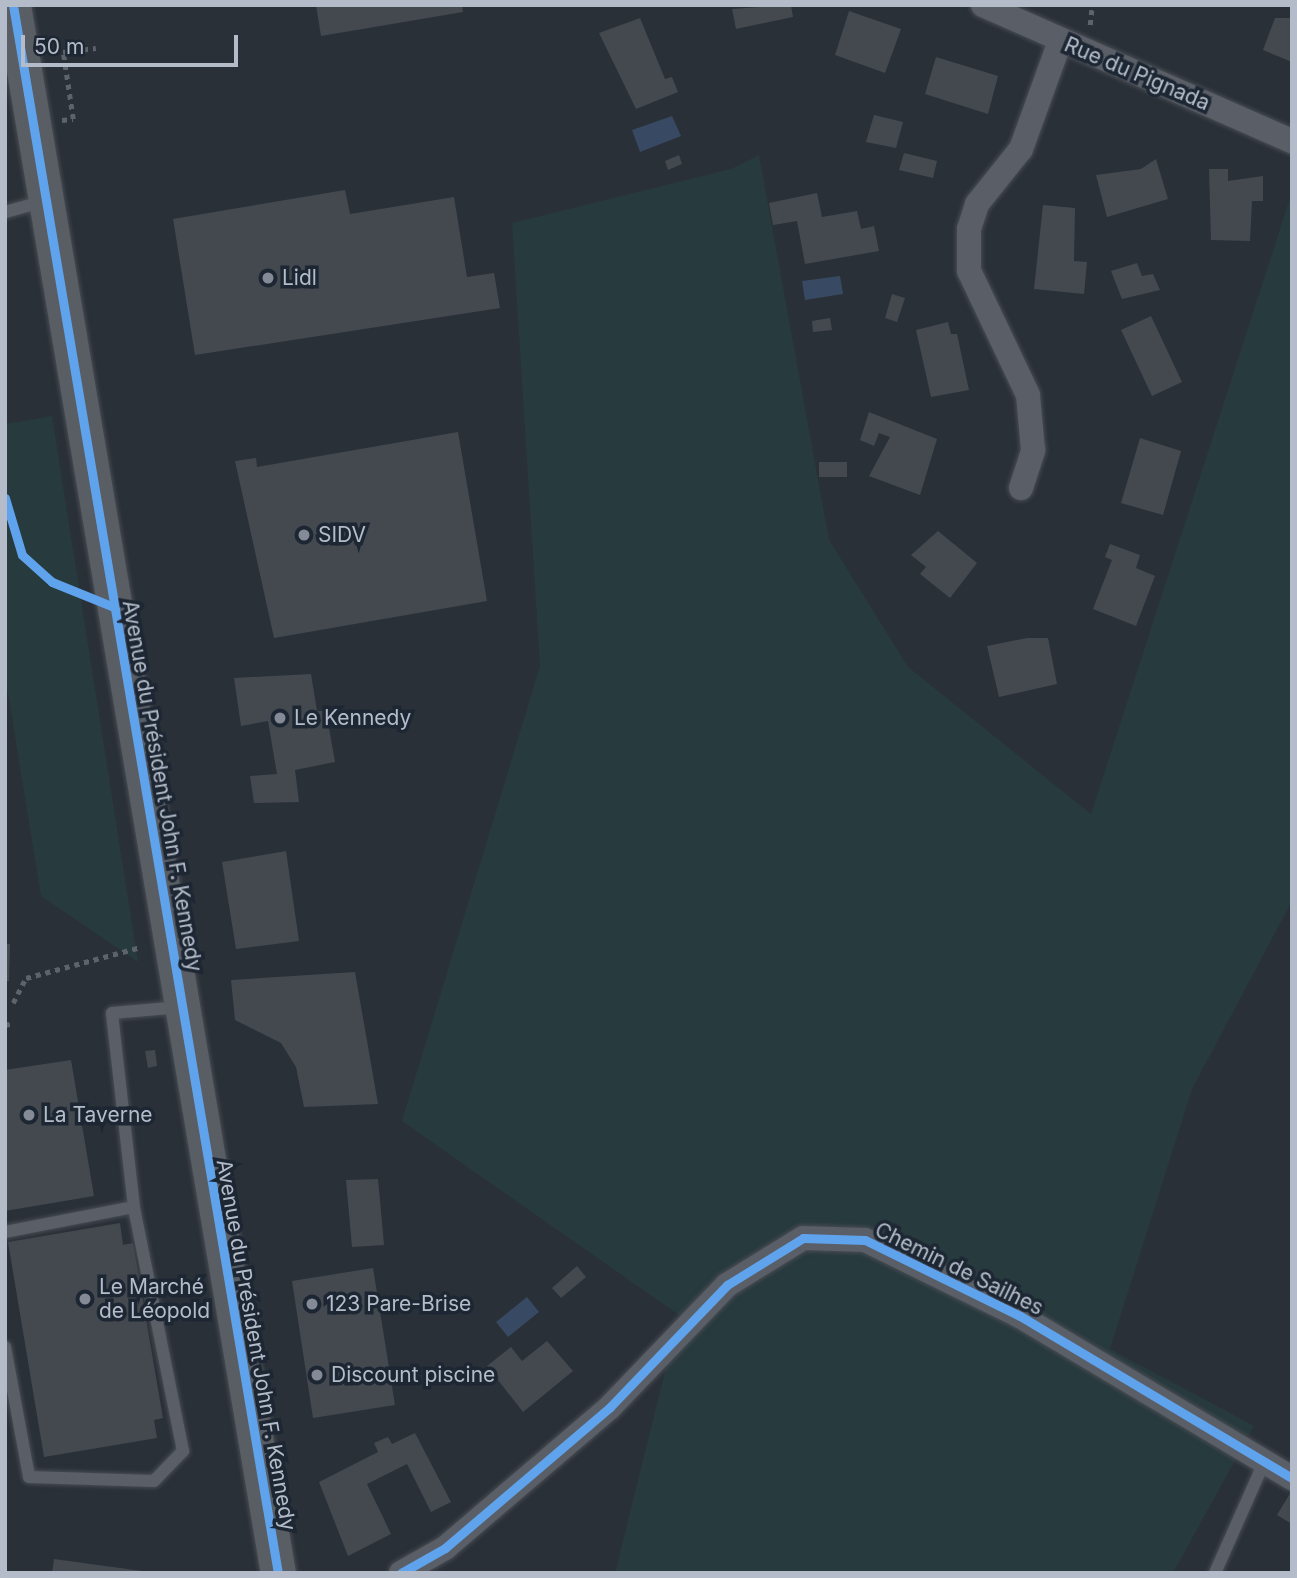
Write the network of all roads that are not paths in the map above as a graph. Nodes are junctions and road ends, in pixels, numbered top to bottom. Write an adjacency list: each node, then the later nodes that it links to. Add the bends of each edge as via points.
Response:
1 (13, 5): 4 (main road, Avenue du Président John F. Kennedy)
2 (983, 5): 3 (street, Rue du Pignada)
3 (1060, 41): 5 (street, Rue du Pignada); 8 (street, via 1021,149 977,204 969,229 969,271 1028,395 1033,450)
4 (14, 67): 6 (main road, Avenue du Président John F. Kennedy)
5 (1292, 141)
6 (46, 201): 7 (lane); 9 (main road, Avenue du Président John F. Kennedy)
7 (5, 212)
8 (1021, 488)
9 (181, 1007): 10 (lane, via 112,1013); 15 (main road, Avenue du Président John F. Kennedy)
10 (134, 1207): 11 (lane); 12 (lane, via 183,1451 154,1481 29,1477)
11 (5, 1232)
12 (5, 1347)
13 (1265, 1460): 14 (street, Chemin de Sailhes); 16 (street, Chemin de Sailhes, via 1020,1317 877,1246 803,1238 726,1285 610,1407 445,1548); 17 (lane)
14 (1292, 1478)
15 (278, 1573)
16 (401, 1573)
17 (1215, 1573)

